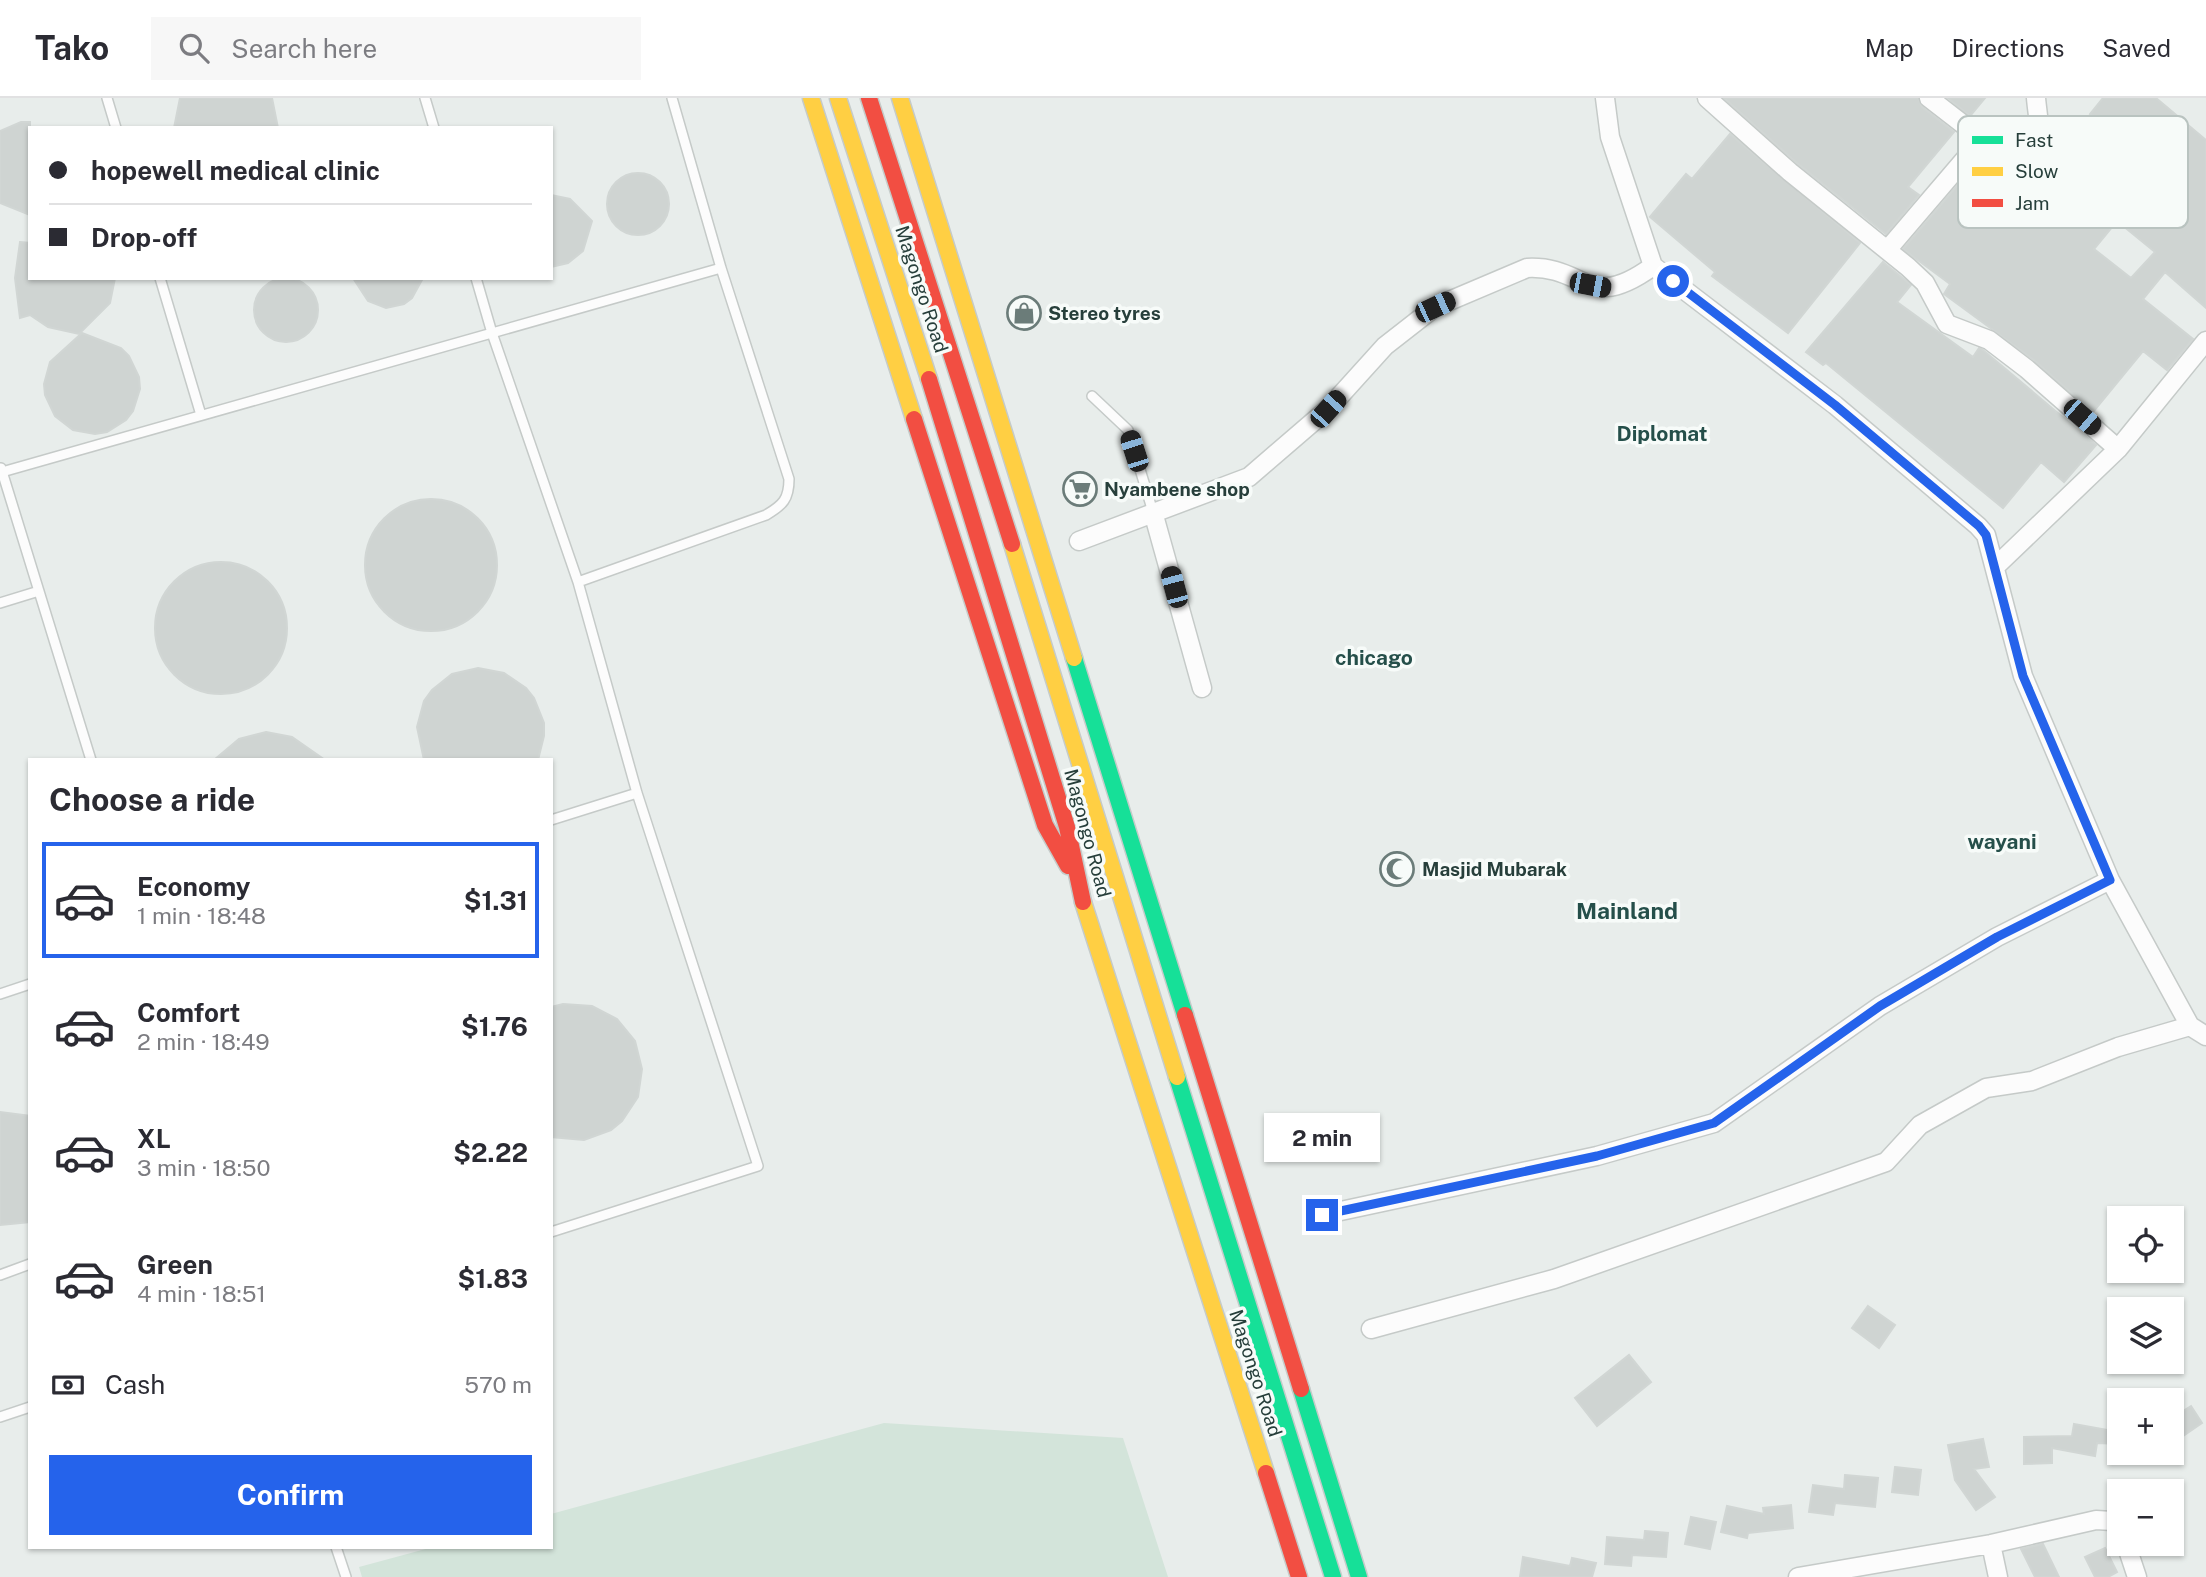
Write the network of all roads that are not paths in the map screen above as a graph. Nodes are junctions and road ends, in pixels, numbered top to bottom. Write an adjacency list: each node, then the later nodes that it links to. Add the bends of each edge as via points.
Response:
1 (107, 98): 14 (lane)
2 (425, 98): 15 (lane)
3 (671, 98): 19 (lane)
4 (811, 98): 39 (main road, via 1045,825)
5 (838, 98): 39 (main road, Magongo Road, via 1067,827)
6 (869, 98): 58 (main road, Magongo Road)
7 (900, 98): 59 (main road)
8 (1605, 98): 18 (street, via 1610,137)
9 (1929, 98): 13 (street)
10 (2036, 98): 12 (street)
11 (1710, 99): 17 (street, via 1790,172)
12 (2038, 116)
13 (1958, 120)
14 (115, 126)
15 (433, 126)
16 (1958, 166): 17 (street)
17 (1888, 249): 26 (street, via 1925,283 1947,324 1989,340)
18 (1653, 266): 28 (street, via 1630,282 1606,288 1543,268 1527,268 1435,307 1385,346 1328,409 1249,477); 30 (street, via 1835,405 1979,526)
19 (721, 268): 22 (lane); 31 (lane, via 789,479 786,500 766,515)
20 (161, 280): 25 (lane)
21 (477, 280): 22 (lane)
22 (492, 333): 25 (lane); 31 (lane)
23 (2206, 341): 26 (street)
24 (1092, 396): 28 (lane, via 1128,430)
25 (201, 415): 27 (lane)
26 (2118, 449): 30 (street)
27 (1, 469): 32 (lane)
28 (1153, 512): 29 (street); 34 (street)
29 (1079, 541)
30 (1995, 566): 38 (street, via 2023,676)
31 (578, 582): 36 (lane)
32 (39, 592): 33 (lane); 35 (lane)
33 (0, 603)
34 (1202, 688)
35 (90, 758)
36 (637, 793): 37 (lane); 45 (lane, via 758,1166)
37 (553, 819)
38 (2110, 880): 42 (street); 44 (street, via 1997,937 1880,1006 1714,1123 1597,1156)
39 (1078, 885): 57 (main road, Magongo Road)
40 (28, 985): 41 (lane)
41 (0, 994)
42 (2190, 1026): 43 (street); 48 (street, via 2118,1047 2032,1081 1986,1088 1920,1125 1886,1162 1554,1279)
43 (2206, 1036)
44 (1322, 1215)
45 (553, 1231)
46 (28, 1265): 47 (lane)
47 (0, 1275)
48 (1371, 1329)
49 (28, 1408): 50 (lane)
50 (0, 1417)
51 (2107, 1521): 52 (street)
52 (1991, 1544): 55 (street); 61 (street)
53 (337, 1549): 56 (lane)
54 (2130, 1556): 62 (street)
55 (1824, 1574): 60 (street)
56 (345, 1577)
57 (1299, 1577)
58 (1333, 1577)
59 (1359, 1577)
60 (1798, 1577)
61 (1998, 1577)
62 (2137, 1577)

